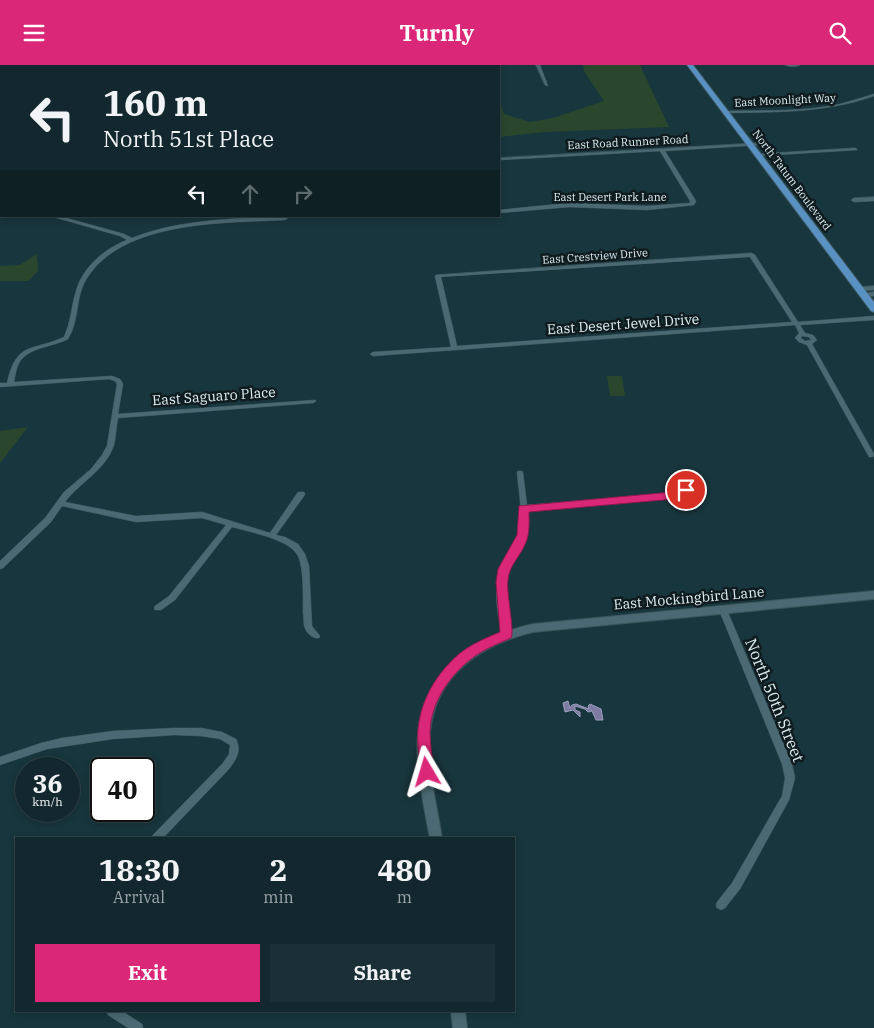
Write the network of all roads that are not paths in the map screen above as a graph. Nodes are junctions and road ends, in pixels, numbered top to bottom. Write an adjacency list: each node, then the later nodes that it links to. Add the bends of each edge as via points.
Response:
1 (538, 65): 6 (street)
2 (690, 65): 8 (main road, North Tatum Boulevard)
3 (697, 65): 8 (main road, North Tatum Boulevard)
4 (787, 65): 5 (street)
5 (798, 65)
6 (547, 85)
7 (874, 95): 8 (street, East Moonlight Way, via 834,107)
8 (729, 112): 9 (main road, North Tatum Boulevard)
9 (754, 145): 11 (street, East Road Runner Road); 12 (main road, North Tatum Boulevard)
10 (855, 149): 12 (street)
11 (662, 150): 13 (street, East Road Runner Road); 16 (street, East Desert Park Lane, via 692,204 647,208 574,205)
12 (762, 155): 20 (main road, North Tatum Boulevard)
13 (500, 159)
14 (874, 199): 15 (street)
15 (854, 200)
16 (500, 212)
17 (56, 217): 19 (street)
18 (285, 218): 19 (street, via 188,225)
19 (131, 240): 26 (street, via 105,256 86,274 78,288 66,338 27,352 18,359)
20 (869, 292): 21 (main road, North Tatum Boulevard)
21 (874, 309)
22 (874, 318): 23 (street, East Desert Jewel Drive)
23 (798, 324): 24 (street, East Desert Jewel Drive); 24 (street, East Crestview Drive, via 752,255 438,276); 30 (street, via 803,334 814,339 809,343)
24 (454, 348): 25 (street, East Desert Jewel Drive)
25 (373, 354)
26 (10, 384): 27 (street); 29 (street, via 110,377 120,384)
27 (0, 385)
28 (313, 401): 29 (street, East Saguaro Place)
29 (116, 416): 34 (street, via 106,456)
30 (871, 455)
31 (520, 473): 35 (street)
32 (686, 490): 35 (street, via 674,495)
33 (301, 494): 37 (street)
34 (60, 503): 36 (street, via 136,519 202,515); 38 (street, via 48,520)
35 (523, 509): 42 (street, via 523,535 504,569 502,582)
36 (231, 523): 37 (street); 40 (street, via 172,598)
37 (272, 535): 43 (street, via 295,546 301,554 305,566 308,627)
38 (0, 566)
39 (874, 595): 41 (street, East Mockingbird Lane)
40 (158, 608)
41 (723, 610): 42 (street, East Mockingbird Lane, via 542,627); 47 (street, North 50th Street, via 790,778 786,797 736,886)
42 (507, 634): 46 (street, East Mockingbird Lane, via 479,647 453,667 427,711 424,749)
43 (316, 636)
44 (0, 761): 45 (street, via 47,745 122,734 215,734 228,737 235,747 226,766)
45 (157, 837)
46 (436, 837)
47 (721, 905)
48 (114, 1012): 50 (street)
49 (458, 1012): 51 (street)
50 (138, 1028)
51 (460, 1028)

